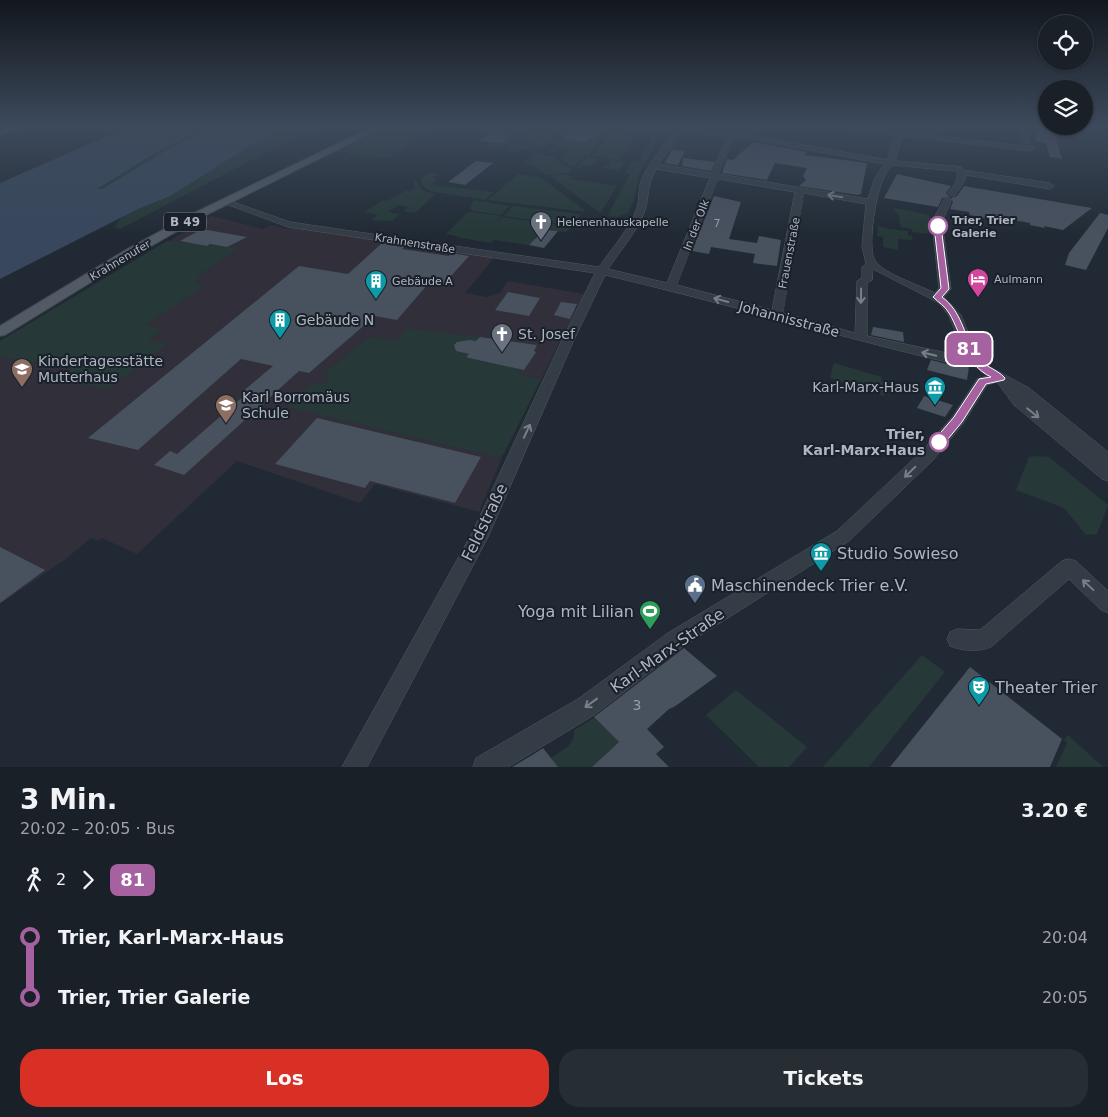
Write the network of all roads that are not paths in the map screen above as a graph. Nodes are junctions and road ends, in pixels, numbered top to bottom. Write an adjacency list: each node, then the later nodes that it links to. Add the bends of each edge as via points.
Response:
1 (889, 162): 10 (street)
2 (293, 163): 20 (main road, Krahnenufer / B 49, via 193,211)
3 (305, 163): 21 (main road, Krahnenufer / B 49, via 196,216)
4 (656, 163): 7 (street, Feldstraße)
5 (720, 163): 9 (street, In der Olk)
6 (900, 163): 8 (street); 10 (street, via 885,182)
7 (654, 166): 9 (street); 16 (street, Feldstraße, via 644,184 638,216)
8 (960, 170): 11 (street); 18 (street, via 960,182 938,218 945,289)
9 (715, 176): 12 (street); 17 (street, In der Olk)
10 (878, 183): 13 (street)
11 (1050, 186)
12 (800, 190): 13 (street, one-way to 12); 19 (street, Frauenstraße)
13 (871, 202): 15 (street, via 867,246)
14 (230, 204): 16 (street, Krahnenstraße, via 310,228)
15 (872, 263): 18 (street, via 883,272); 22 (street, one-way to 22, via 867,267 867,280 862,281)
16 (602, 271): 17 (street, Johannisstraße); 29 (street, Feldstraße, one-way to 16, via 478,536)
17 (671, 286): 19 (street, Johannisstraße, one-way to 17)
18 (937, 297): 23 (street, via 952,311 971,355)
19 (777, 315): 22 (street, Johannisstraße)
20 (0, 322)
21 (0, 332)
22 (861, 338): 23 (street, Johannisstraße, one-way to 22, via 959,361)
23 (977, 361): 24 (street)
24 (1000, 378): 25 (street, via 1024,391); 26 (street, one-way to 26, via 1019,402); 30 (street, Karl-Marx-Straße, one-way to 30, via 982,382 958,420 926,456 849,530 675,640 586,707)
25 (1108, 461)
26 (1108, 475)
27 (1108, 604): 28 (street, one-way to 28, via 1068,567 984,640)
28 (957, 639)
29 (354, 767)
30 (485, 767)

